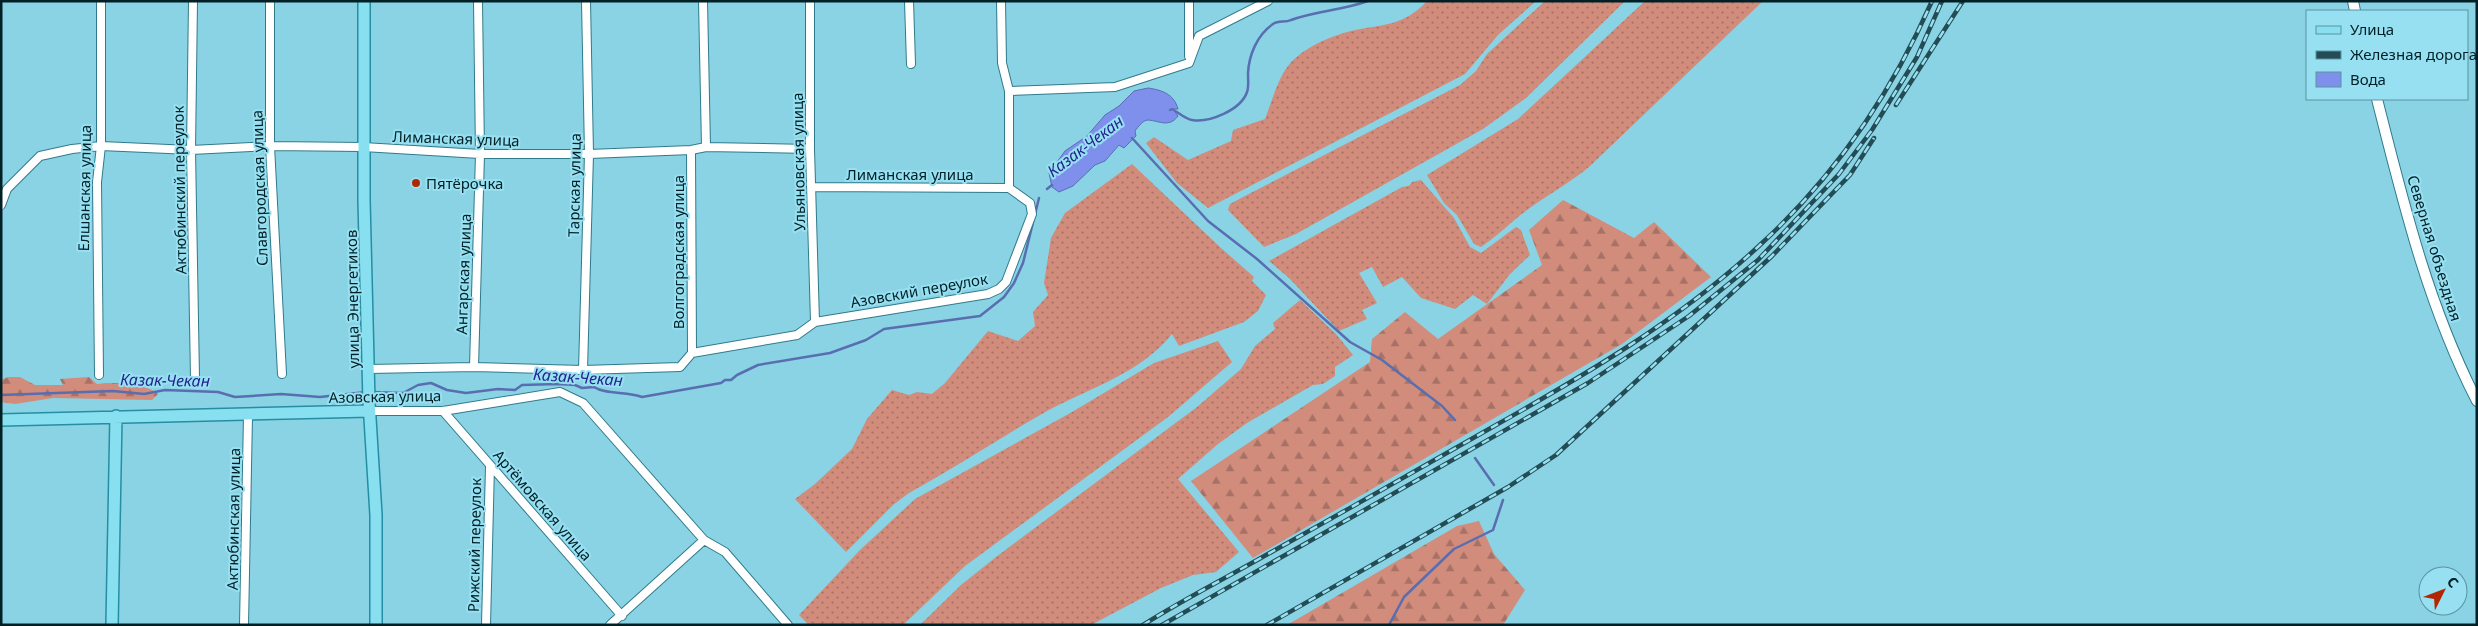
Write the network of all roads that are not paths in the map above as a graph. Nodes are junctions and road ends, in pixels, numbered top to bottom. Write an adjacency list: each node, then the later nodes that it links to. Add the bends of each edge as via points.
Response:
1 (101, 1): 17 (street, Елшанская улица)
2 (193, 1): 21 (street, Актюбинский переулок)
3 (270, 1): 18 (street, Славгородская улица)
4 (364, 1): 20 (main road, улица Энергетиков)
5 (478, 1): 24 (street, Ангарская улица)
6 (586, 1): 25 (street, Тарская улица)
7 (704, 1): 19 (street)
8 (810, 1): 23 (street, Ульяновская улица)
9 (909, 1): 14 (street)
10 (1001, 1): 15 (street, via 1002,63)
11 (1189, 1): 13 (street)
12 (1268, 1): 13 (street, via 1199,36)
13 (1189, 63): 15 (street, via 1116,88)
14 (910, 64)
15 (1008, 91): 27 (street)
16 (2377, 100): 37 (main road, Северная объездная, via 2437,312)
17 (100, 146): 21 (street, Лиманская улица); 28 (street, Лиманская улица, via 72,148 40,156 7,189); 35 (street, Елшанская улица, via 97,182)
18 (270, 146): 20 (street, Лиманская улица); 21 (street, Лиманская улица); 34 (street, Славгородская улица)
19 (706, 147): 22 (street, Лиманская улица); 23 (street, Лиманская улица)
20 (363, 148): 24 (street, Лиманская улица); 33 (main road, улица Энергетиков)
21 (191, 150): 36 (street, Актюбинский переулок)
22 (691, 150): 25 (street, Лиманская улица); 30 (street, Волгоградская улица)
23 (810, 150): 26 (street, Ульяновская улица)
24 (480, 154): 25 (street, Лиманская улица); 31 (street, Ангарская улица)
25 (589, 154): 32 (street, Тарская улица)
26 (811, 187): 27 (street, Лиманская улица); 29 (street, Ульяновская улица)
27 (1009, 188): 29 (street, Азовский переулок, via 1030,203 1032,214 1006,282 999,289 988,294)
28 (1, 205)
29 (814, 322): 30 (street, via 797,335)
30 (692, 353): 32 (street, via 680,367)
31 (474, 367): 32 (street); 33 (street)
32 (584, 370)
33 (369, 373): 38 (main road, улица Энергетиков)
34 (282, 374)
35 (99, 375)
36 (195, 378)
37 (2477, 401)
38 (369, 407): 39 (street, Азовская улица); 40 (main road, Азовская улица); 48 (main road, улица Энергетиков, via 376,516)
39 (443, 411): 43 (street, Артёмовская улица); 44 (street, Азовская улица, via 560,392 582,402)
40 (248, 415): 41 (main road, Азовская улица); 47 (street, Актюбинская улица)
41 (116, 416): 42 (main road, Азовская улица); 46 (main road)
42 (1, 420)
43 (490, 466): 45 (street, Артёмовская улица); 49 (street, Рижский переулок)
44 (704, 540): 45 (street); 51 (street, Азовская улица, via 725,552)
45 (622, 616): 50 (street)
46 (112, 625)
47 (244, 625)
48 (376, 625)
49 (486, 625)
50 (610, 625)
51 (788, 625)

